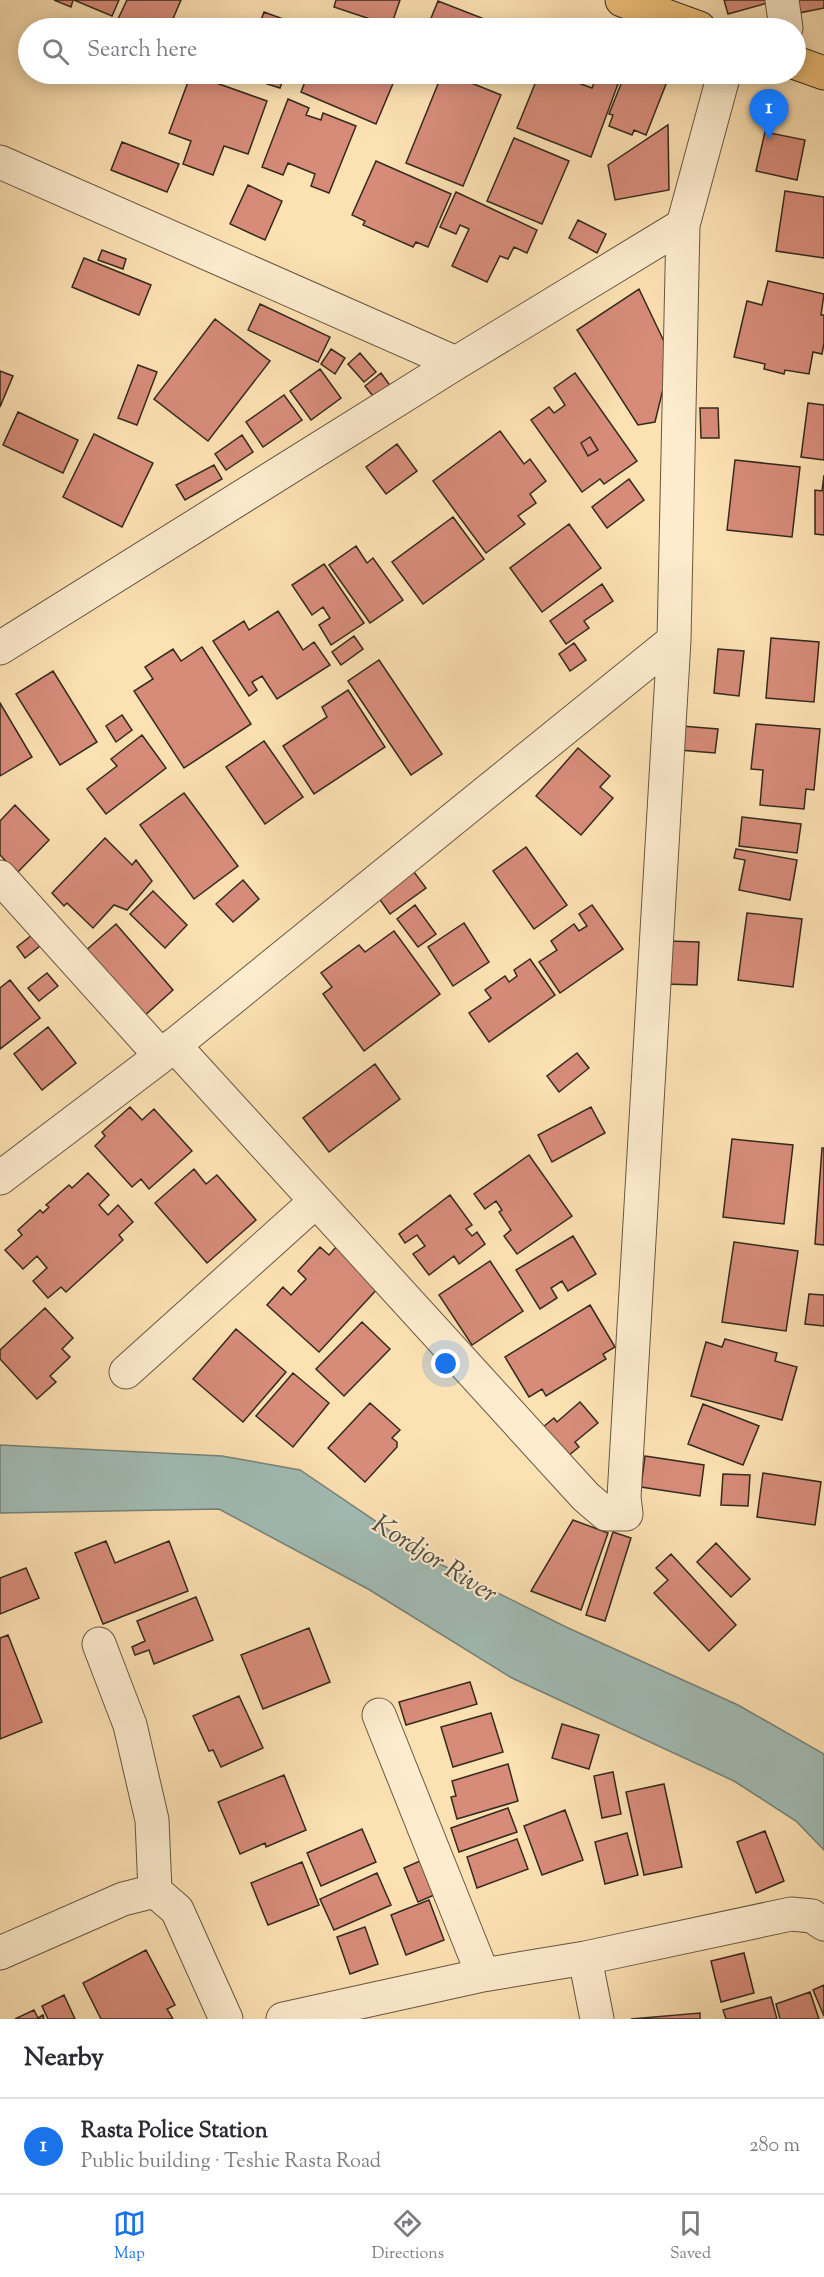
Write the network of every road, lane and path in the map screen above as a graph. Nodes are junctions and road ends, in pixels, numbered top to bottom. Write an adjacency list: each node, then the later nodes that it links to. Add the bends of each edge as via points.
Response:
1 (622, 0): 3 (main road)
2 (782, 0): 4 (street)
3 (672, 18)
4 (785, 18)
5 (806, 67): 6 (main road)
6 (824, 73)
7 (721, 84): 9 (street)
8 (0, 162): 10 (street)
9 (683, 225): 10 (street); 11 (street)
10 (456, 363): 12 (street)
11 (674, 640): 14 (street); 16 (street, via 626,1514 606,1514 586,1497)
12 (0, 648)
13 (0, 877): 14 (street)
14 (167, 1050): 15 (street); 16 (street)
15 (0, 1178)
16 (316, 1201): 17 (street)
17 (126, 1372)
18 (99, 1644): 20 (street, via 130,1725 152,1820)
19 (379, 1715): 24 (street)
20 (155, 1891): 22 (street, via 123,1899); 25 (street, via 177,1910)
21 (824, 1924): 23 (street, via 812,1916 790,1914)
22 (0, 1953)
23 (585, 1958): 24 (street); 27 (street)
24 (483, 1976): 26 (street)
25 (226, 2019)
26 (283, 2019)
27 (597, 2019)

